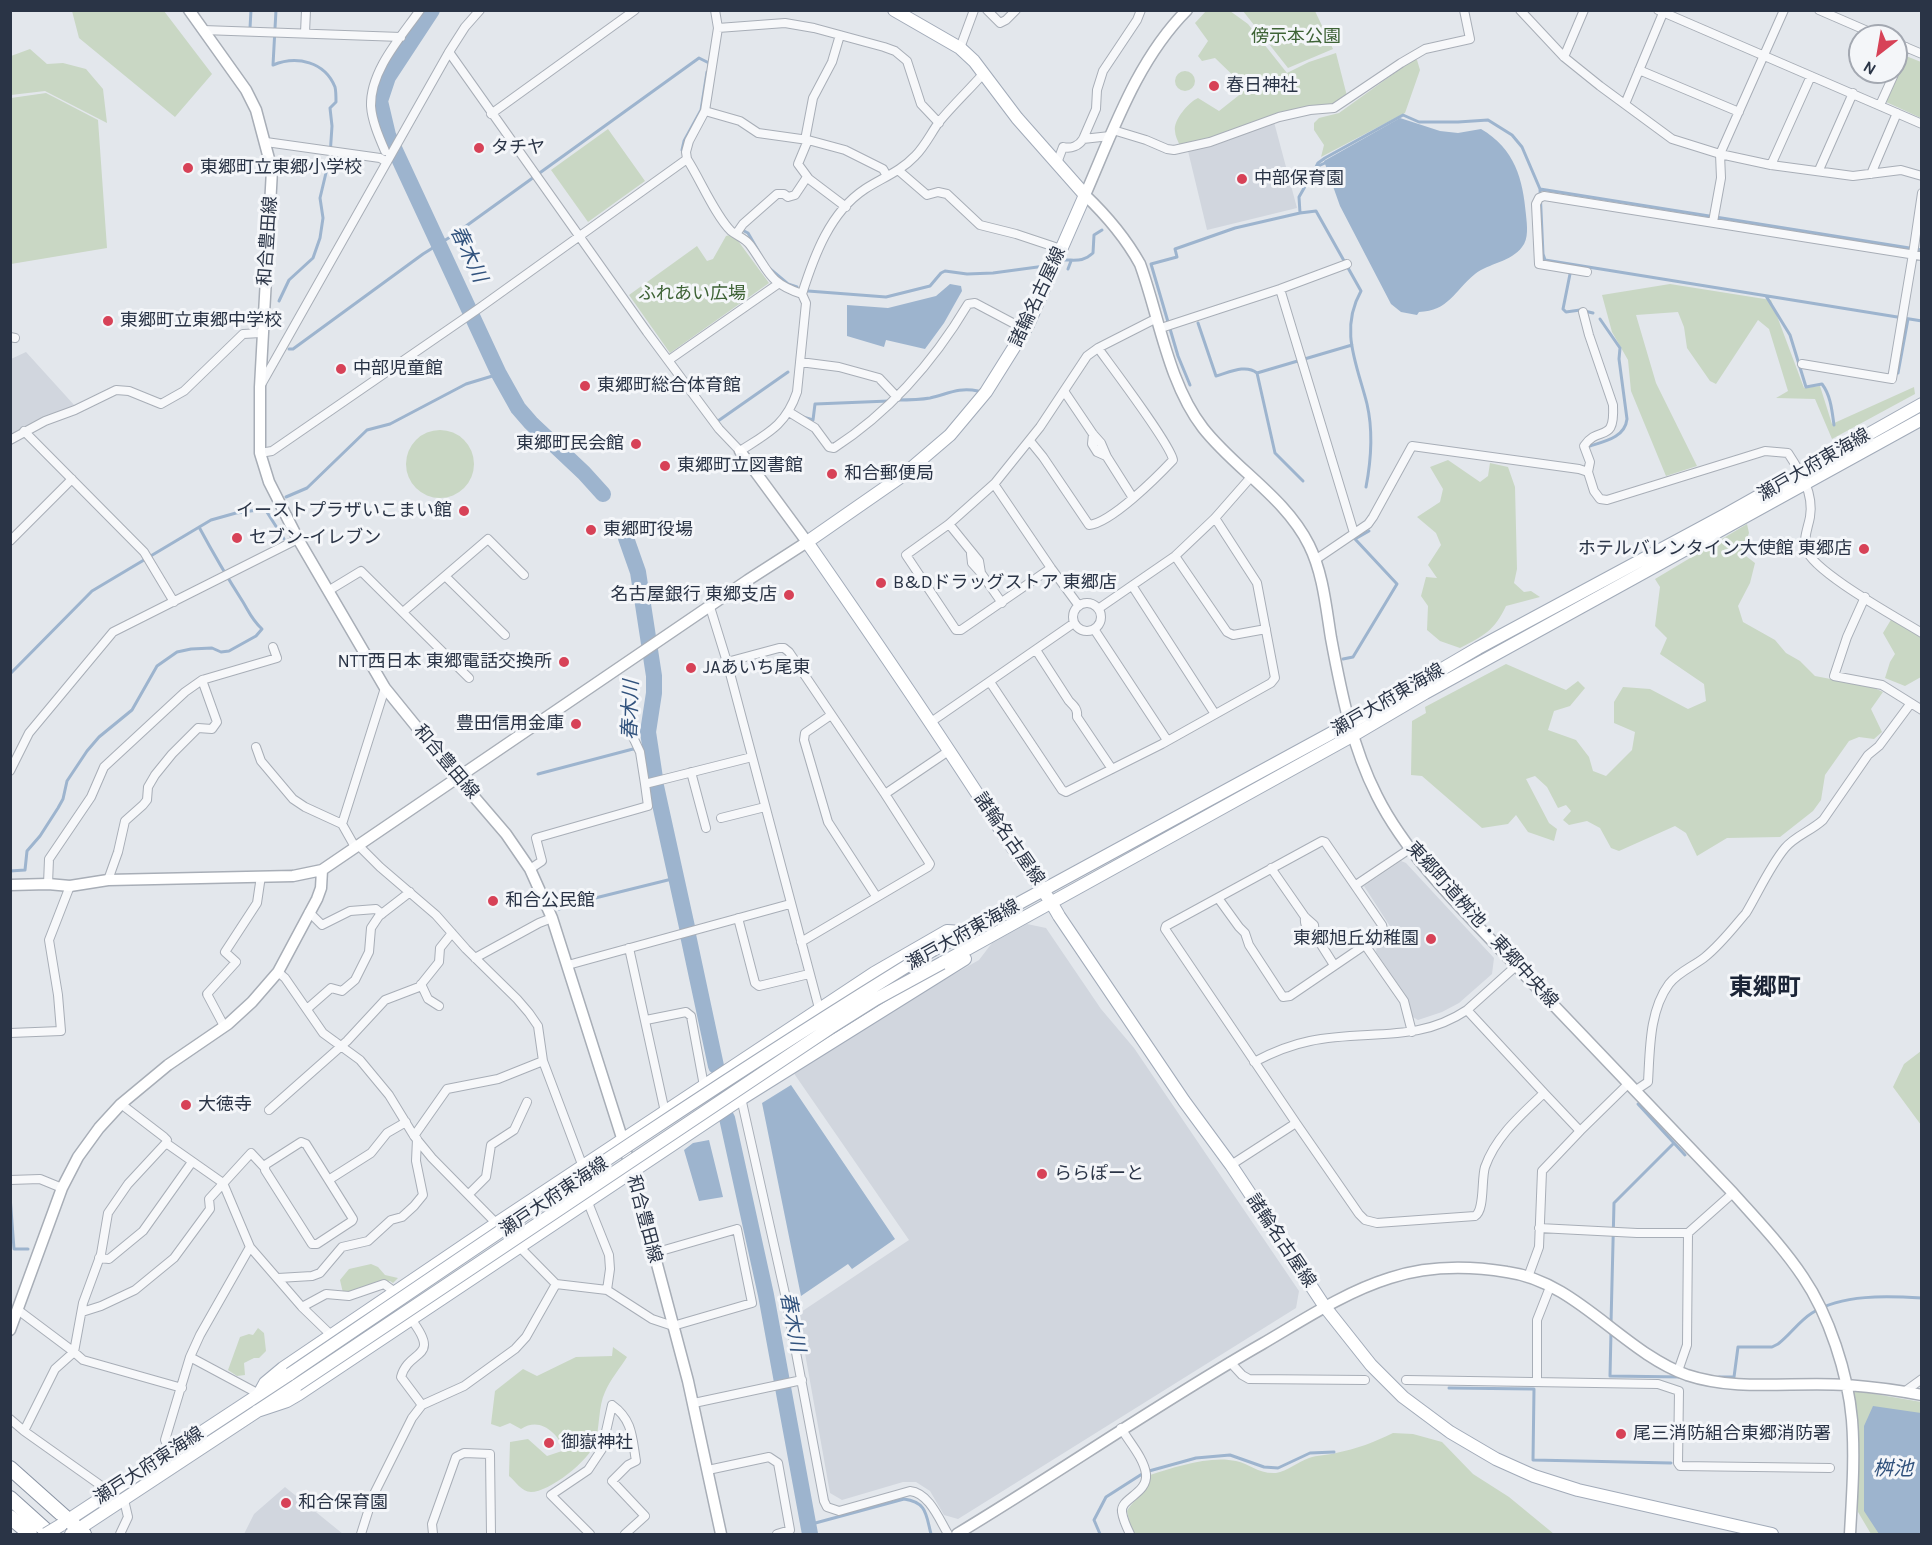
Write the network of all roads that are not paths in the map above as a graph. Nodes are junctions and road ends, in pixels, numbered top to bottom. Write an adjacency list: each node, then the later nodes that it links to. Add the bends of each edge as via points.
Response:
1 (189, 10): 21 (street, 和合豊田線)
2 (306, 10): 22 (street)
3 (420, 10): 24 (street)
4 (480, 10): 27 (street)
5 (634, 10): 41 (street)
6 (715, 10): 20 (street)
7 (894, 10): 25 (main road)
8 (974, 10): 25 (street)
9 (987, 10): 10 (street, via 1000,22)
10 (1016, 10)
11 (1141, 10): 45 (street, via 1102,71 1096,109)
12 (1187, 10): 44 (street, via 1154,52)
13 (1464, 10): 44 (street, via 1470,39 1425,49 1334,108 1279,117 1210,142 1174,150)
14 (1520, 10): 30 (street)
15 (1584, 10): 30 (street)
16 (1784, 10): 29 (street)
17 (1820, 10): 19 (street)
18 (1661, 12): 29 (street); 31 (street)
19 (1852, 24)
20 (718, 28): 23 (street, via 785,24); 38 (street)
21 (203, 30): 22 (street); 47 (street, 和合豊田線, via 246,90)
22 (304, 33): 24 (street)
23 (840, 35): 42 (street, via 885,47 903,57 921,104); 46 (street, via 832,62 813,98)
24 (401, 37): 48 (street, via 378,75 372,96 373,119)
25 (960, 48): 32 (main road)
26 (1908, 48): 28 (street)
27 (449, 52): 41 (street); 51 (street)
28 (1922, 54)
29 (1764, 56): 33 (street); 39 (street)
30 (1564, 57): 36 (street)
31 (1639, 70): 36 (street); 39 (street)
32 (983, 74): 42 (street); 52 (main road)
33 (1811, 76): 35 (street); 53 (street)
34 (1889, 84): 37 (street)
35 (1853, 93): 37 (street); 55 (street)
36 (1625, 104): 49 (street, via 1672,139)
37 (1880, 105): 40 (street)
38 (705, 111): 46 (street, via 740,122 758,133); 50 (street, via 689,141)
39 (1739, 112): 49 (street)
40 (1898, 113): 43 (street); 56 (street)
41 (491, 114): 65 (street)
42 (939, 123): 54 (street, via 915,156)
43 (1922, 124)
44 (1112, 133): 45 (street); 61 (street)
45 (1083, 139): 52 (street, via 1081,144 1063,147)
46 (806, 140): 57 (street, via 845,150 883,169); 59 (street, via 798,164)
47 (266, 142): 51 (street); 76 (street, 和合豊田線, via 272,196)
48 (385, 151)
49 (1720, 154): 53 (street); 63 (street, via 1721,178)
50 (687, 159): 64 (street, via 714,206); 65 (street)
51 (388, 161): 81 (street)
52 (1057, 163): 61 (main road)
53 (1771, 165): 55 (street)
54 (898, 170): 57 (street); 66 (street, via 927,195 947,194 980,225)
55 (1818, 170): 56 (street, via 1853,176)
56 (1871, 174): 58 (street, via 1900,170)
57 (887, 176): 62 (street, via 863,190)
58 (1922, 176)
59 (807, 177): 62 (street); 64 (street, via 795,195 777,194)
60 (1922, 193): 67 (street)
61 (1085, 195): 66 (main road, 諸輪名古屋線); 74 (street, 東郷町道桝池・東郷中央線, via 1131,247)
62 (846, 207): 72 (street, via 817,250)
63 (1713, 222): 67 (street); 69 (street, via 1539,198 1539,264)
64 (736, 234): 70 (street, via 749,243)
65 (579, 237): 78 (street); 91 (street, via 273,451)
66 (1061, 249): 75 (main road, 諸輪名古屋線)
67 (1918, 255): 80 (street, via 1892,379)
68 (1347, 264): 71 (street)
69 (1587, 272)
70 (778, 284): 72 (street); 78 (street)
71 (1280, 289): 74 (street); 100 (street)
72 (802, 294): 79 (street, via 806,303)
73 (1583, 312): 92 (street, via 1614,416 1608,430 1584,446 1590,462)
74 (1159, 323): 77 (street); 93 (street, 東郷町道桝池・東郷中央線, via 1179,384 1195,416 1216,444)
75 (1026, 330): 83 (street, via 970,302 937,352); 103 (main road, 諸輪名古屋線, via 986,392 950,435 886,489)
76 (261, 333): 81 (street, 和合豊田線); 87 (street, via 243,334 184,391 160,404 116,390)
77 (1098, 348): 82 (street, via 1083,361); 97 (street, via 1173,456)
78 (669, 360): 90 (street, via 719,429)
79 (800, 362): 83 (street, via 879,378); 85 (street, via 797,392)
80 (1802, 364)
81 (260, 387): 91 (street, 和合豊田線)
82 (1064, 391): 89 (street); 97 (street)
83 (897, 397): 85 (street, via 834,448)
84 (1922, 404): 95 (main road, 瀬戸大府東海線)
85 (789, 412): 90 (street)
86 (1922, 419): 95 (main road, 瀬戸大府東海線)
87 (24, 431): 88 (street); 94 (street)
88 (10, 440)
89 (1030, 441): 96 (street); 97 (street, via 1089,525)
90 (740, 451): 103 (street)
91 (260, 453): 101 (street, 和合豊田線, via 269,482)
92 (1588, 472): 95 (street, via 1594,491 1600,499 1607,500 1765,452 1788,453); 100 (street, via 1412,446 1373,517)
93 (1251, 477): 98 (street); 105 (street, 東郷町道桝池・東郷中央線, via 1286,510)
94 (72, 479): 102 (street); 112 (street, via 144,552)
95 (1804, 479): 111 (street, via 1811,504 1806,550 1814,563); 135 (main road, 瀬戸大府東海線, via 1478,648); 137 (main road, 瀬戸大府東海線)
96 (994, 484): 99 (street); 106 (street)
97 (1133, 498)
98 (1215, 518): 104 (street); 120 (street, via 1257,583)
99 (949, 524): 113 (street, via 979,561 981,573); 113 (street, via 908,551 907,558 956,630)
100 (1354, 532): 105 (street)
101 (298, 540): 110 (street, 和合豊田線); 112 (street)
102 (10, 542)
103 (807, 542): 115 (street); 134 (main road, 諸輪名古屋線)
104 (1175, 556): 109 (street); 120 (street, via 1230,635)
105 (1316, 560): 135 (street, 東郷町道桝池・東郷中央線)
106 (1051, 568): 113 (street); 114 (street)
107 (524, 575): 108 (street, via 488,539)
108 (445, 576): 117 (street); 122 (street)
109 (1133, 586): 116 (street); 132 (street)
110 (328, 591): 117 (street, via 361,571); 129 (street, 和合豊田線)
111 (1865, 597): 121 (street); 130 (street, via 1834,676 1874,682)
112 (174, 602): 143 (street, via 113,632 29,733)
113 (1002, 603)
114 (1078, 606): 116 (street, via 1091,604); 118 (street, via 1073,614)
115 (710, 608): 125 (street); 145 (street)
116 (1098, 609): 119 (street, via 1101,618)
117 (403, 612): 126 (street)
118 (1074, 623): 119 (street, via 1085,631); 124 (street)
119 (1094, 629): 138 (street)
120 (1266, 629): 132 (street, via 1274,680)
121 (1922, 633)
122 (505, 635)
123 (273, 647): 127 (street, via 277,658)
124 (1036, 650): 128 (street); 142 (street)
125 (727, 662): 133 (street, via 784,648); 141 (street)
126 (470, 678)
127 (202, 680): 158 (street, via 217,722 212,729 198,728 155,776 148,787 147,800 125,821); 159 (street, via 104,767 92,797 50,859)
128 (990, 682): 134 (street); 142 (street, via 1062,790 1069,792)
129 (385, 688): 145 (street, 和合豊田線); 150 (street)
130 (1911, 704): 131 (street); 200 (street, via 1880,746 1868,755 1823,820 1785,848 1746,913 1708,954 1669,983 1653,1025 1648,1082)
131 (1922, 710)
132 (1215, 714): 138 (street)
133 (831, 715): 147 (street); 165 (street, via 805,733 804,740 828,822)
134 (931, 722): 140 (main road, 諸輪名古屋線)
135 (1350, 723): 137 (street, 東郷町道桝池・東郷中央線); 163 (main road, 瀬戸大府東海線)
136 (632, 735): 146 (street, via 640,752)
137 (1352, 736): 153 (street, 東郷町道桝池・東郷中央線, via 1377,796); 167 (main road, 瀬戸大府東海線)
138 (1167, 740): 142 (street)
139 (256, 747): 150 (street, via 261,761 293,799)
140 (950, 750): 147 (street); 163 (main road, 諸輪名古屋線)
141 (752, 757): 144 (street); 148 (street)
142 (1112, 769)
143 (10, 771)
144 (691, 772): 146 (street); 151 (street)
145 (458, 778): 152 (street); 155 (street, 和合豊田線, via 503,829)
146 (645, 784): 155 (street, via 648,806 536,838 542,861)
147 (885, 794): 165 (street, via 930,864)
148 (765, 807): 149 (street); 168 (street)
149 (721, 818)
150 (342, 824): 152 (street)
151 (706, 828)
152 (356, 846): 156 (street); 164 (street)
153 (1411, 848): 161 (street); 182 (street, 東郷町道桝池・東郷中央線)
154 (1271, 868): 161 (street, via 1322,841); 166 (street); 181 (street, via 1314,925 1315,935)
155 (530, 869): 171 (street, 和合豊田線)
156 (322, 870): 157 (street, via 293,876); 169 (street, via 321,888)
157 (261, 876): 158 (street); 191 (street, via 257,903 225,952 236,962 207,994)
158 (108, 880): 162 (street)
159 (48, 884): 160 (street); 162 (street)
160 (10, 885)
161 (1356, 885): 177 (street, via 1383,929)
162 (70, 886): 193 (street, via 49,940 61,1031)
163 (1044, 890): 167 (main road, 諸輪名古屋線); 173 (main road, 瀬戸大府東海線)
164 (410, 892): 170 (street); 174 (street)
165 (876, 897): 175 (street)
166 (1218, 897): 181 (street, via 1245,933 1283,998); 197 (street, via 1166,926 1165,931)
167 (1051, 902): 176 (main road, 瀬戸大府東海線); 214 (main road, 諸輪名古屋線)
168 (790, 904): 172 (street); 175 (street)
169 (309, 912): 170 (street, via 322,925 350,911 376,909); 183 (street)
170 (381, 914): 187 (street, via 371,928 369,952 355,980 342,991 331,988)
171 (552, 918): 179 (street); 180 (street, 和合豊田線)
172 (738, 918): 178 (street); 184 (street, via 755,983 759,986)
173 (966, 932): 188 (main road, via 947,931 928,941); 250 (main road, 瀬戸大府東海線, bridge, via 829,1013 725,1082)
174 (452, 933): 179 (street); 185 (street, via 440,948 439,962)
175 (801, 942): 184 (street)
176 (977, 944): 194 (main road, via 966,958); 250 (main road, 瀬戸大府東海線, bridge, via 830,1028)
177 (1365, 945): 181 (street); 192 (street, via 1404,1001)
178 (629, 948): 180 (street); 190 (street)
179 (475, 958): 196 (street, via 538,1026)
180 (568, 965): 211 (street, 和合豊田線)
181 (1335, 965)
182 (1516, 966): 189 (street); 200 (street, 東郷町道桝池・東郷中央線)
183 (278, 972): 187 (street); 191 (street)
184 (809, 974): 188 (street)
185 (421, 984): 186 (street, via 428,999); 195 (street, via 385,1000)
186 (440, 1006)
187 (307, 1010): 195 (street, via 323,1033)
188 (820, 1010): 194 (street); 198 (main road)
189 (1467, 1010): 192 (street, via 1438,1026); 201 (street)
190 (646, 1020): 199 (street, via 686,1012 691,1016); 206 (street)
191 (224, 1026): 204 (street)
192 (1412, 1032): 197 (street, via 1312,1040 1287,1046)
193 (10, 1033)
194 (829, 1043): 202 (main road)
195 (342, 1046): 205 (street); 207 (street, via 366,1067)
196 (543, 1061): 210 (street, via 498,1079 447,1089); 215 (street)
197 (1254, 1062): 208 (street)
198 (734, 1066): 199 (main road); 202 (street)
199 (704, 1086): 206 (main road)
200 (1632, 1087): 209 (street); 222 (street, 東郷町道桝池・東郷中央線)
201 (1544, 1093): 208 (street, via 1491,1151 1482,1179 1481,1210 1475,1216 1377,1223 1365,1220); 209 (street)
202 (741, 1099): 217 (main road); 254 (street, via 785,1294)
203 (527, 1102): 223 (street, via 514,1130 491,1145 486,1177)
204 (121, 1104): 212 (street, via 164,1137); 221 (street, via 78,1157)
205 (269, 1110)
206 (665, 1112): 211 (main road)
207 (406, 1122): 210 (street); 218 (street, via 387,1133 370,1153)
208 (1296, 1123): 214 (street)
209 (1580, 1131): 226 (street, via 1542,1171)
210 (415, 1137): 223 (street); 233 (street, via 423,1195 414,1206 368,1241 342,1247 320,1273)
211 (623, 1141): 215 (main road); 217 (street, 和合豊田線)
212 (166, 1143): 213 (street); 231 (street, via 128,1184 108,1213)
213 (192, 1161): 220 (street); 231 (street, via 143,1232 109,1259)
214 (1231, 1166): 239 (main road, 諸輪名古屋線)
215 (583, 1167): 225 (main road)
216 (265, 1168): 218 (street, via 301,1142); 218 (street, via 312,1244 353,1219); 220 (street, via 251,1153)
217 (631, 1172): 224 (main road); 230 (street, 和合豊田線)
218 (330, 1179)
219 (10, 1180): 221 (street, via 40,1179)
220 (222, 1183): 228 (street); 240 (street, via 208,1199 210,1209 174,1258 127,1295)
221 (62, 1188): 241 (street)
222 (1733, 1192): 227 (street); 256 (street, 東郷町道桝池・東郷中央線, via 1804,1277 1821,1308)
223 (469, 1194): 225 (street)
224 (587, 1200): 229 (main road); 236 (street, via 609,1255)
225 (496, 1223): 229 (street); 237 (main road)
226 (1539, 1228): 227 (street); 232 (street, via 1539,1247)
227 (1688, 1233): 249 (street, via 1687,1345)
228 (250, 1247): 233 (street); 247 (street)
229 (520, 1247): 234 (street); 242 (main road)
230 (654, 1253): 243 (street, 和合豊田線); 243 (street, via 736,1229 752,1303)
231 (99, 1258): 240 (street)
232 (1528, 1277): 235 (street); 239 (street, via 1474,1268 1426,1271 1392,1277)
233 (278, 1278): 238 (street)
234 (556, 1284): 236 (street); 262 (street, via 515,1349 464,1386)
235 (1550, 1287): 249 (street, via 1643,1353); 255 (street, via 1537,1320)
236 (607, 1290): 243 (street, via 652,1319)
237 (395, 1293): 238 (street, via 384,1284 350,1296 326,1294); 245 (main road)
238 (302, 1307): 245 (street)
239 (1325, 1307): 248 (street); 289 (main road, 諸輪名古屋線, via 1371,1365 1403,1397 1450,1432 1496,1459 1578,1490)
240 (82, 1312): 246 (street)
241 (14, 1315): 244 (street); 246 (street)
242 (411, 1319): 262 (street, via 425,1342 423,1351 403,1369 400,1377); 263 (main road, via 287,1401)
243 (673, 1326): 261 (street, 和合豊田線)
244 (10, 1330)
245 (331, 1335): 259 (main road, via 283,1368 265,1383)
246 (74, 1352): 257 (street, via 83,1360); 266 (street, via 55,1369)
247 (190, 1357): 257 (street); 259 (street)
248 (1230, 1362): 252 (street, via 1249,1379); 265 (street)
249 (1678, 1371): 256 (street, via 1701,1379 1754,1385)
250 (294, 1379): 259 (main road, 瀬戸大府東海線); 263 (main road, 瀬戸大府東海線)
251 (1922, 1379): 258 (street)
252 (1365, 1380)
253 (1406, 1380): 255 (street)
254 (798, 1381): 261 (street); 287 (street, via 827,1507 838,1511 916,1492 926,1500)
255 (1537, 1382): 269 (street, via 1658,1384 1677,1389 1680,1466)
256 (1846, 1385): 258 (street); 290 (street, 東郷町道桝池・東郷中央線, via 1853,1441)
257 (182, 1388): 267 (street, via 165,1440)
258 (1904, 1392): 260 (street)
259 (259, 1394): 267 (main road, 瀬戸大府東海線)
260 (1922, 1395)
261 (694, 1403): 270 (street, 和合豊田線)
262 (422, 1405): 280 (street, via 373,1496)
263 (257, 1411): 273 (main road, 瀬戸大府東海線)
264 (10, 1419): 266 (street)
265 (1121, 1428): 277 (street); 288 (street, via 1146,1475 1142,1488 1122,1508)
266 (24, 1431): 271 (street)
267 (171, 1453): 271 (main road, 瀬戸大府東海線)
268 (10, 1468): 275 (highway)
269 (1830, 1468)
270 (708, 1470): 285 (street, 和合豊田線); 286 (street, via 769,1457 778,1463 790,1530)
271 (110, 1492): 275 (main road, 瀬戸大府東海線)
272 (10, 1498): 275 (highway)
273 (124, 1500): 276 (main road, 瀬戸大府東海線); 279 (street, via 128,1517)
274 (10, 1517): 278 (highway)
275 (56, 1529): 276 (highway)
276 (76, 1533)
277 (962, 1533)
278 (30, 1534)
279 (120, 1534)
280 (361, 1534)
281 (433, 1534): 282 (street, via 432,1524 456,1457 464,1453 490,1454)
282 (491, 1534)
283 (590, 1534): 284 (street, via 551,1495 588,1470 602,1449 612,1406 628,1421 636,1461 612,1481 645,1516)
284 (625, 1534)
285 (721, 1534)
286 (777, 1534)
287 (948, 1534)
288 (1130, 1534)
289 (1772, 1534)
290 (1850, 1534)

